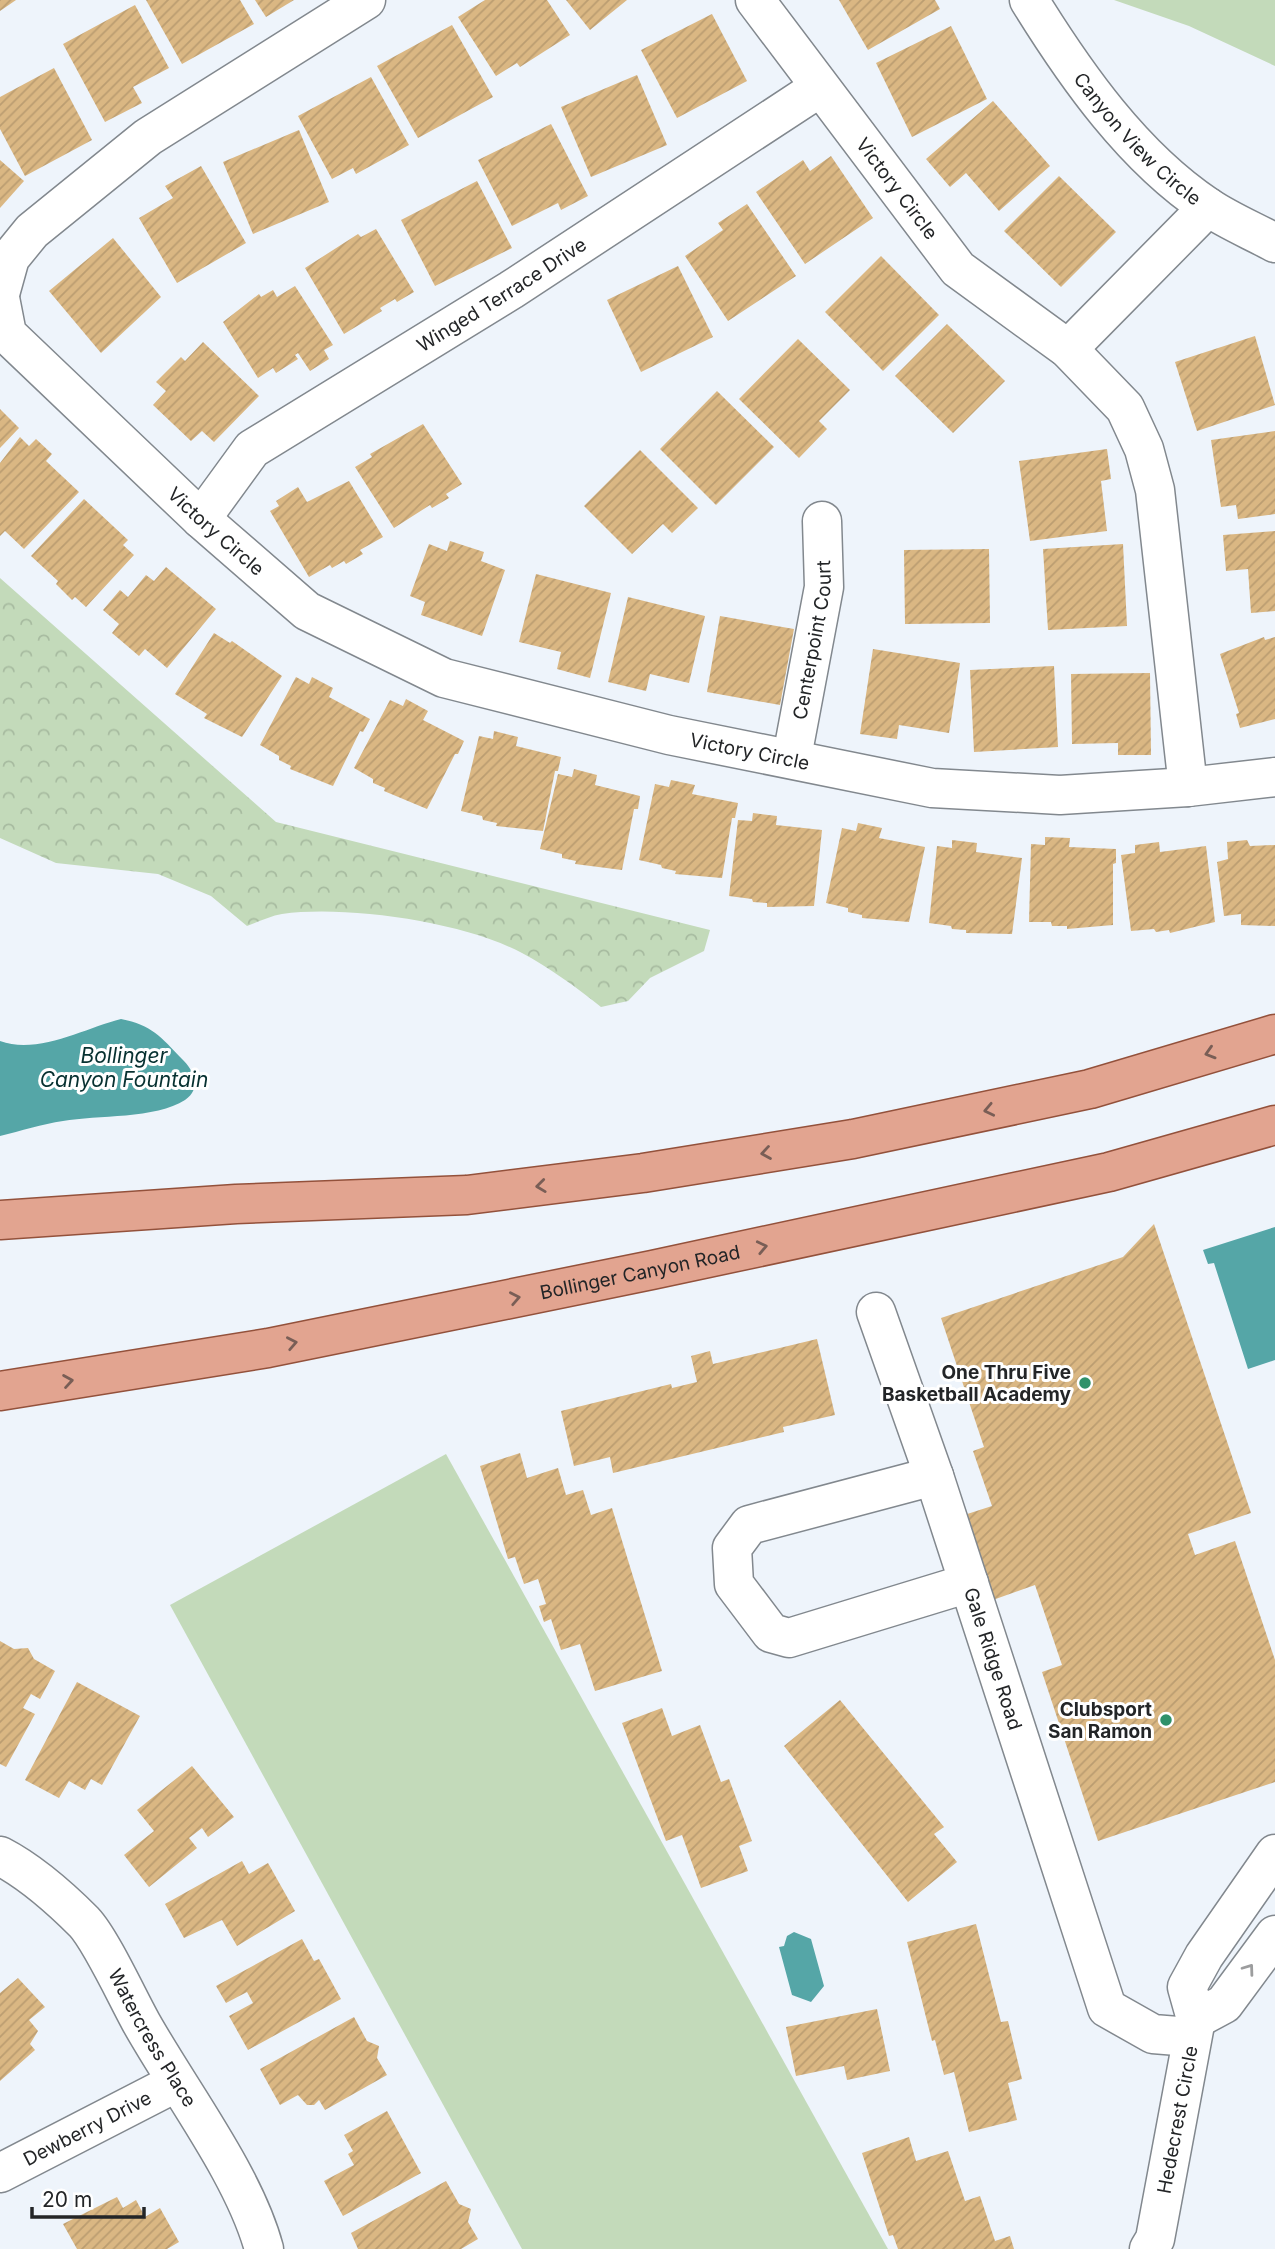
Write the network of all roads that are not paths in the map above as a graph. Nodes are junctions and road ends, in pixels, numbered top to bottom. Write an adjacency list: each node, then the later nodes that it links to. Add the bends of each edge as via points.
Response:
1 (366, 0): 7 (street, Victory Circle, via 137,146 32,231 10,258)
2 (755, 0): 4 (street, Victory Circle)
3 (1029, 0): 5 (street, Canyon View Circle, via 1136,147)
4 (819, 88): 8 (street, Victory Circle, via 958,269); 9 (street, Winged Terrace Drive, via 512,290 252,449)
5 (1208, 207): 6 (street, Canyon View Circle); 8 (street)
6 (1275, 243)
7 (0, 296): 9 (street, Victory Circle, via 7,334)
8 (1068, 349): 13 (street, Victory Circle, via 1125,408 1144,449 1155,490)
9 (201, 519): 11 (street, Victory Circle, via 307,611 444,678 669,735)
10 (822, 521): 11 (street, Centerpoint Court, via 824,587)
11 (792, 757): 13 (street, Victory Circle, via 932,788 1060,795)
12 (1275, 777): 13 (street)
13 (1188, 787)
14 (1275, 1034): 16 (main road, one-way to 16, via 1090,1089 853,1139 643,1173 467,1195)
15 (1275, 1125): 18 (main road, Bollinger Canyon Road, one-way to 15, via 268,1348 692,1262 1109,1172)
16 (0, 1220)
17 (876, 1312): 19 (street, Gale Ridge Road)
18 (0, 1391)
19 (934, 1476): 20 (street, Gale Ridge Road); 20 (street, via 749,1525 732,1548 734,1584 771,1633 789,1638)
20 (969, 1583): 25 (street, Gale Ridge Road)
21 (1275, 1854): 23 (street)
22 (0, 1856): 27 (street, Watercress Place, via 86,1924)
23 (1234, 1911): 24 (street); 26 (street, via 1187,1987)
24 (1275, 1937): 26 (street, one-way to 24, via 1224,2004)
25 (1107, 2008): 26 (street, Hedecrest Circle, via 1153,2034)
26 (1193, 2028): 30 (street, Hedecrest Circle, via 1155,2239)
27 (175, 2083): 28 (street, Dewberry Drive); 29 (street, Watercress Place, via 232,2173)
28 (0, 2173)
29 (264, 2249)
30 (1149, 2249)

